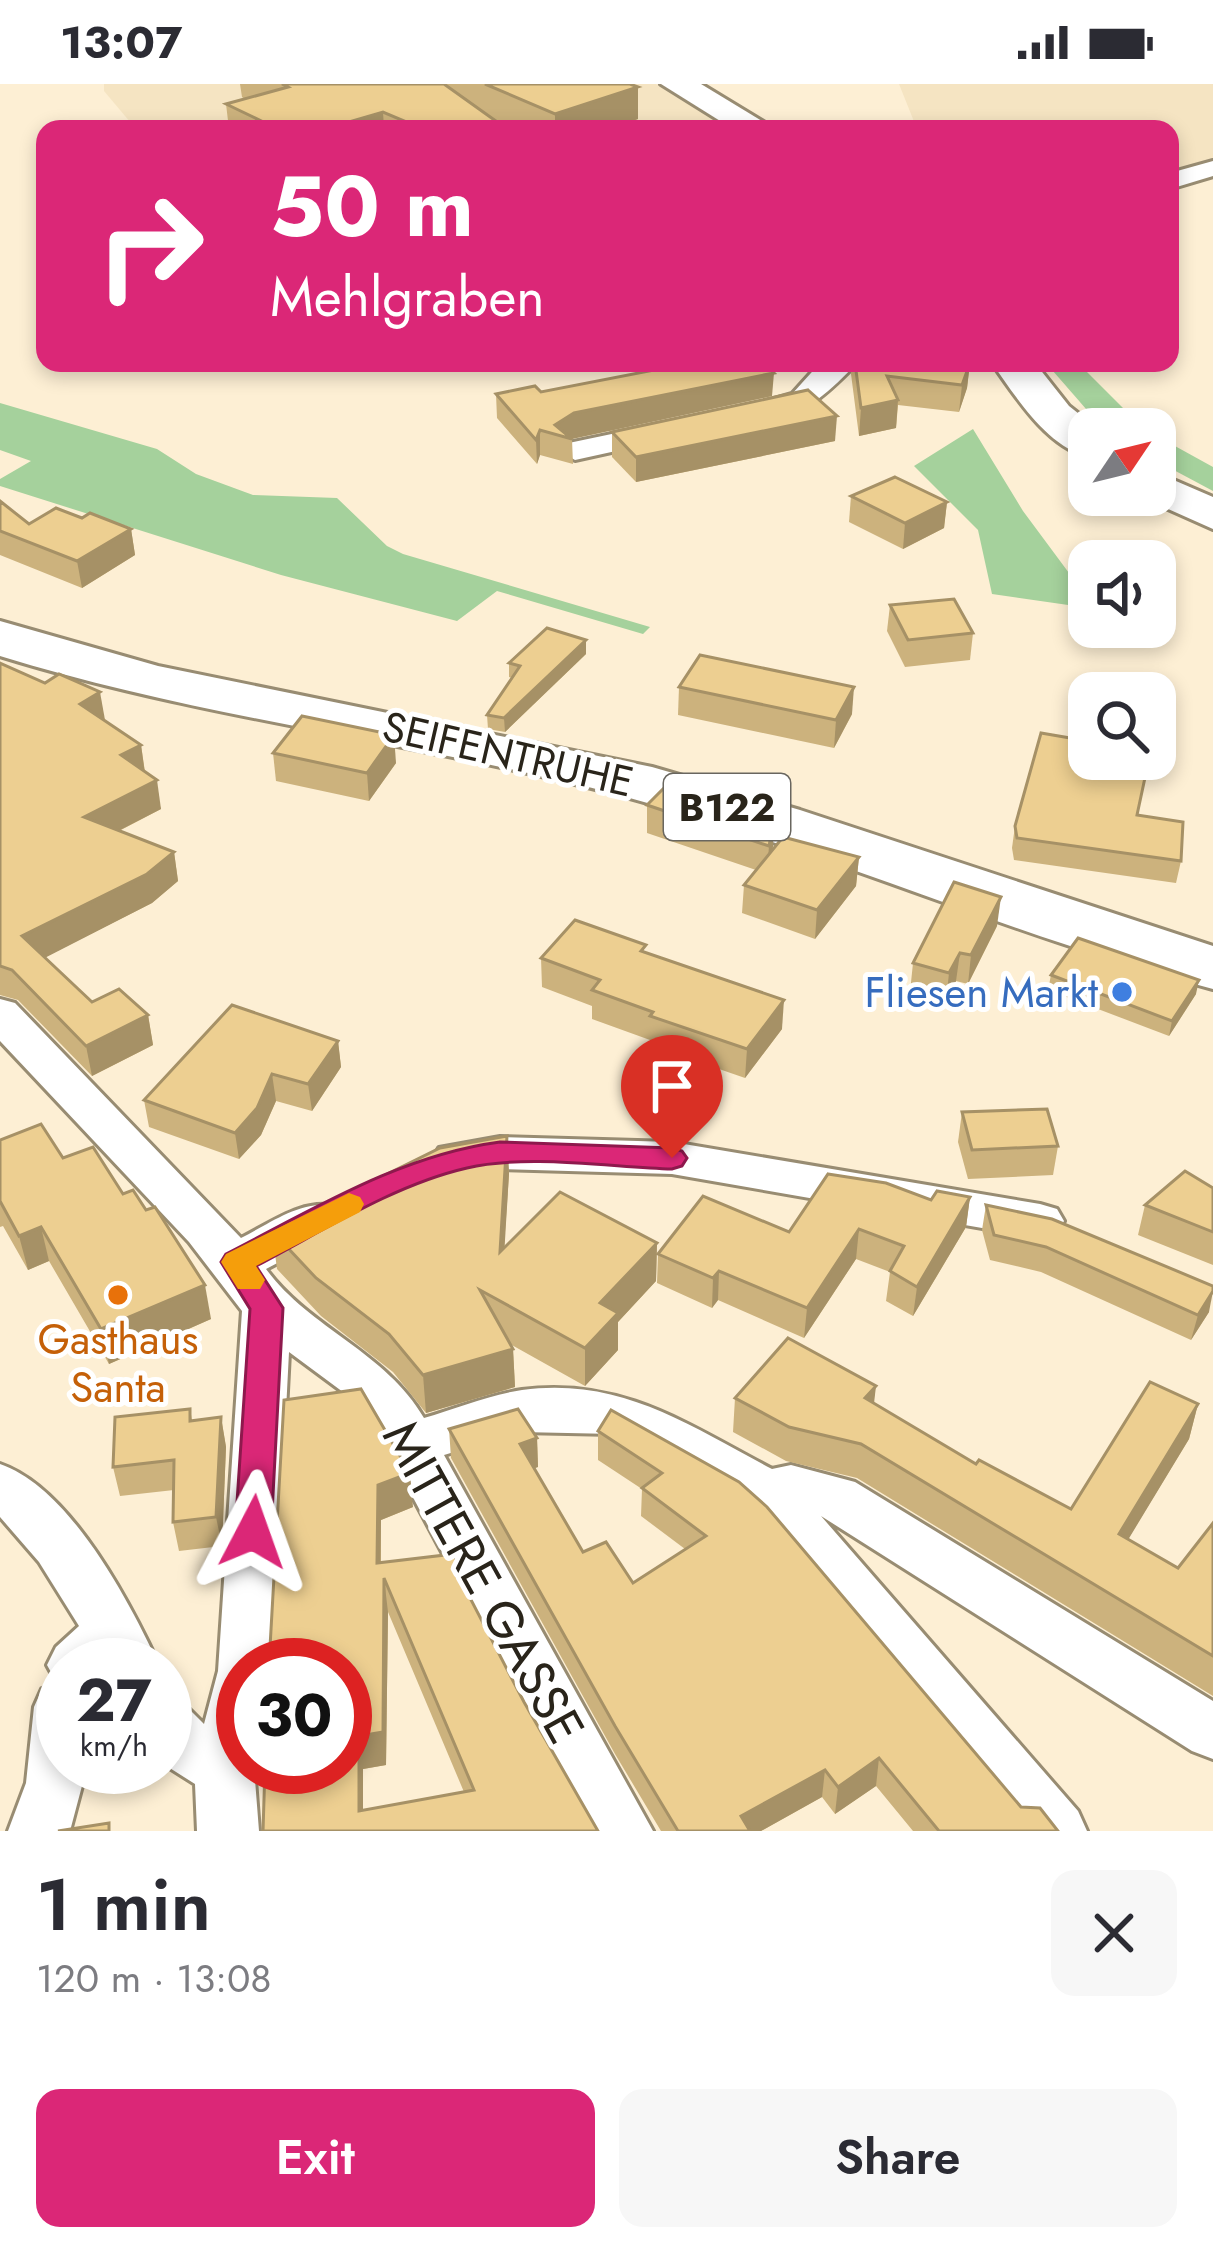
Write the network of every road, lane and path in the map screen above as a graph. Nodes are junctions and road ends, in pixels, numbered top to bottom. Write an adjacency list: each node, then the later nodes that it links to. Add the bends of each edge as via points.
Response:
1 (676, 84): 2 (main road)
2 (742, 120)
3 (1213, 168): 4 (street)
4 (1179, 178)
5 (828, 372): 7 (street, via 792,406)
6 (1019, 372): 8 (main road)
7 (727, 419)
8 (1068, 427)
9 (683, 428): 10 (street)
10 (574, 451)
11 (1176, 496): 12 (main road)
12 (1213, 514)
13 (0, 638): 14 (main road, SEIFENTRUHE / B122, via 140,677 631,780)
14 (1213, 968)
15 (0, 1013): 19 (street)
16 (410, 1175): 18 (street, via 500,1153 672,1158 952,1202)
17 (352, 1203): 19 (street)
18 (1078, 1231)
19 (237, 1262): 20 (street)
20 (267, 1308): 21 (street, MITTERE GASSE, via 365,1381); 25 (street)
21 (406, 1433): 23 (street, via 521,1411 590,1409 624,1415); 31 (street, MITTERE GASSE)
22 (0, 1486): 24 (street, via 67,1553)
23 (767, 1492): 26 (street, via 791,1487 836,1498); 32 (street)
24 (100, 1638)
25 (246, 1638)
26 (1213, 1732)
27 (52, 1794): 29 (street)
28 (226, 1794): 30 (street)
29 (39, 1831)
30 (229, 1831)
31 (622, 1831)
32 (1056, 1831)

